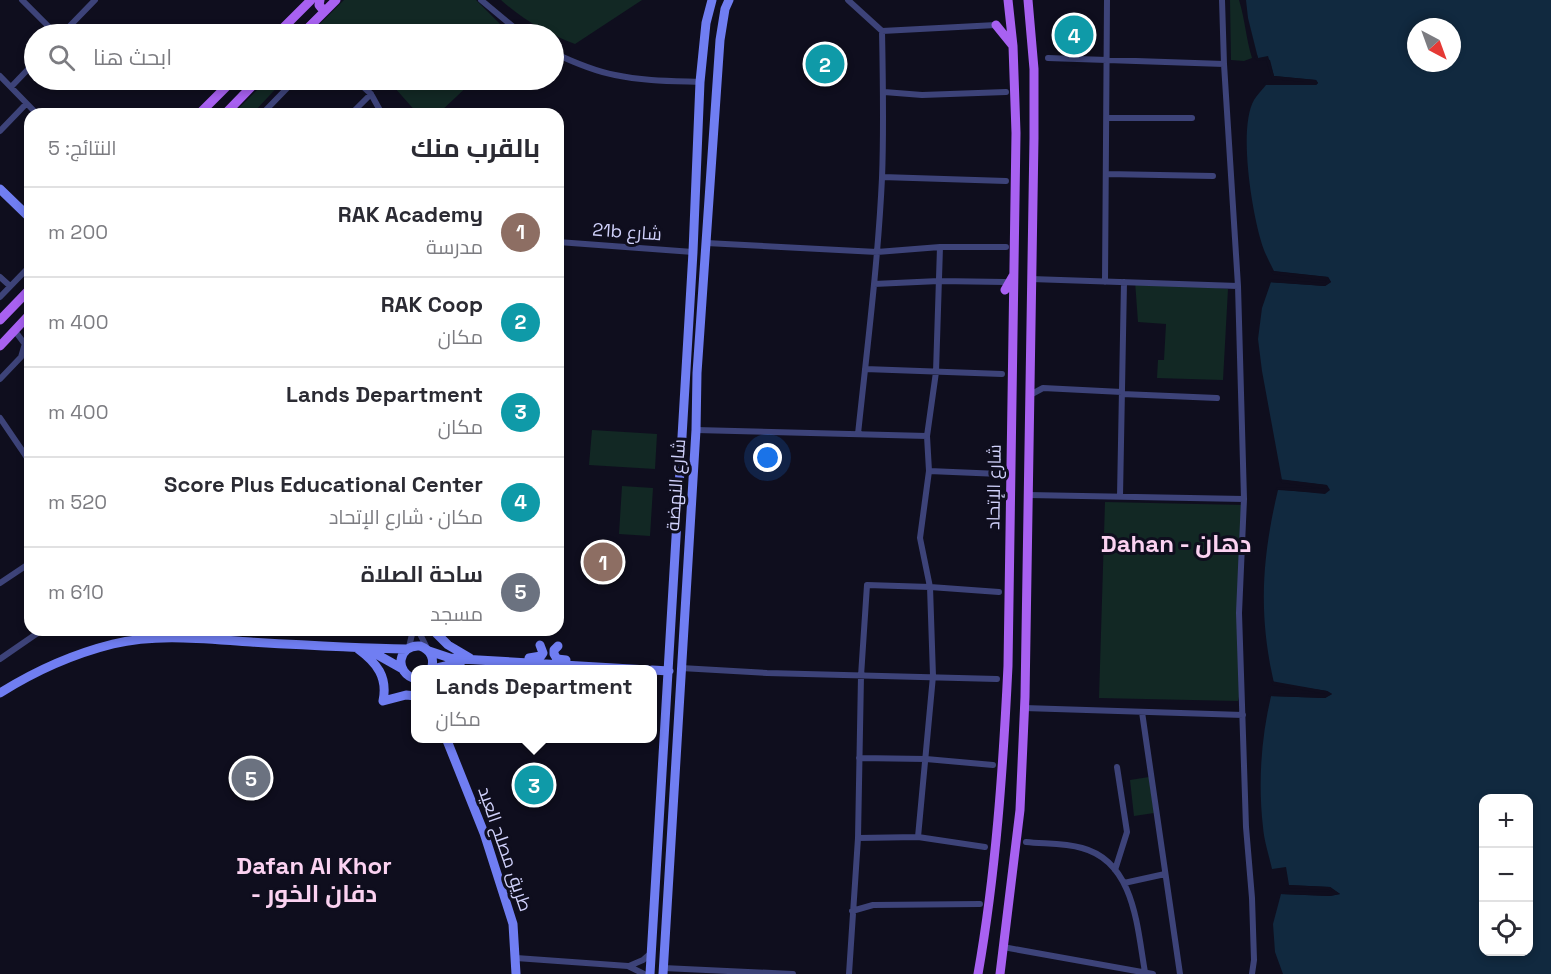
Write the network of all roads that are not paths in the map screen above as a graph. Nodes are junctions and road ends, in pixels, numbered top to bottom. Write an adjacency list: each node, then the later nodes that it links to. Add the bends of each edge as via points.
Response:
1 (22, 0): 15 (street)
2 (95, 0): 16 (street)
3 (311, 0): 17 (main road)
4 (320, 0): 14 (main road)
5 (336, 0): 14 (main road)
6 (481, 0): 19 (street)
7 (712, 0): 29 (main road, شارع النهضة)
8 (729, 0): 57 (main road, شارع النهضة, via 720,40)
9 (848, 0): 21 (street)
10 (1008, 0): 22 (main road, شارع الإتحاد)
11 (1028, 0): 55 (main road, شارع الإتحاد, via 1034,69)
12 (1107, 0): 25 (street)
13 (1222, 0): 26 (street)
14 (324, 11): 18 (main road)
15 (46, 24)
16 (72, 24)
17 (287, 24)
18 (312, 24)
19 (510, 24)
20 (996, 25): 21 (street); 22 (main road)
21 (882, 31): 35 (street)
22 (1012, 46): 54 (main road, شارع الإتحاد, via 1016,133)
23 (564, 58): 29 (street, via 614,75)
24 (1048, 58): 25 (street)
25 (1107, 59): 26 (street); 45 (street)
26 (1224, 64): 72 (street)
27 (24, 73): 30 (street)
28 (0, 76): 30 (street)
29 (700, 82): 60 (main road, شارع النهضة)
30 (11, 87): 38 (street)
31 (223, 90): 40 (main road)
32 (248, 90): 41 (main road)
33 (285, 90): 42 (street)
34 (367, 90): 37 (street)
35 (884, 92): 36 (street); 50 (street)
36 (1006, 92)
37 (371, 94): 43 (street); 44 (street)
38 (26, 104): 39 (street); 47 (street)
39 (30, 108)
40 (205, 108)
41 (231, 108)
42 (268, 108)
43 (357, 108)
44 (379, 108)
45 (1107, 118): 46 (street); 48 (street)
46 (1192, 118)
47 (0, 131)
48 (1106, 174): 49 (street); 67 (street)
49 (1213, 176)
50 (882, 177): 51 (street); 61 (street)
51 (1006, 181)
52 (0, 189): 53 (main road)
53 (24, 212)
54 (1014, 234): 55 (main road, via 1024,228); 63 (main road, شارع الإتحاد)
55 (1032, 241): 65 (main road, شارع الإتحاد)
56 (564, 242): 60 (street, 21b شارع)
57 (706, 243): 61 (street); 85 (main road, شارع النهضة)
58 (940, 247): 59 (street); 61 (street); 66 (street)
59 (1006, 247)
60 (693, 252): 80 (main road, شارع النهضة)
61 (877, 252): 70 (street)
62 (24, 272): 73 (street)
63 (1014, 274): 71 (main road); 164 (main road, شارع الإتحاد, via 1005,737 996,852)
64 (0, 276): 73 (street)
65 (1031, 279): 67 (street); 89 (main road, شارع الإتحاد)
66 (939, 281): 70 (street); 71 (street); 84 (street)
67 (1105, 282): 68 (street)
68 (1125, 282): 72 (street); 88 (street)
69 (0, 284): 73 (street)
70 (874, 284): 83 (street)
71 (1005, 286)
72 (1238, 286): 100 (street)
73 (8, 288): 75 (street)
74 (24, 295): 76 (main road)
75 (0, 297)
76 (0, 320)
77 (24, 321): 78 (main road)
78 (15, 331): 79 (street); 81 (main road)
79 (24, 342)
80 (688, 342): 85 (main road, via 697,342); 127 (main road, شارع النهضة)
81 (0, 346)
82 (24, 346): 87 (street, via 21,357)
83 (865, 369): 84 (street); 93 (street)
84 (936, 372): 86 (street); 94 (street)
85 (697, 373): 92 (main road, شارع النهضة)
86 (1002, 374)
87 (0, 379)
88 (1122, 393): 89 (street, via 1043,388); 90 (street); 99 (street)
89 (1030, 395): 98 (main road, شارع الإتحاد)
90 (1217, 398)
91 (0, 418): 95 (street)
92 (696, 430): 93 (street); 125 (main road, شارع النهضة)
93 (858, 434): 94 (street)
94 (927, 436): 96 (street)
95 (24, 453)
96 (929, 471): 97 (street); 103 (street, via 920,538)
97 (1000, 474)
98 (1028, 495): 99 (street); 134 (main road, شارع الإتحاد)
99 (1120, 496): 100 (street)
100 (1244, 499): 136 (street, via 1239,613)
101 (24, 567): 102 (street)
102 (0, 583)
103 (930, 587): 104 (street); 128 (street, via 867,585); 129 (street)
104 (999, 592)
105 (33, 636): 116 (street)
106 (135, 636): 132 (main road, via 40,670)
107 (190, 636): 114 (main road)
108 (411, 636): 113 (street)
109 (421, 636): 115 (street)
110 (440, 636): 117 (main road, via 456,651)
111 (540, 645): 118 (main road, via 543,653 536,658)
112 (558, 646): 123 (main road, via 554,654 557,659)
113 (408, 648): 114 (main road); 115 (main road, via 420,646); 124 (main road, via 401,655)
114 (362, 649): 124 (main road); 133 (main road, via 381,672 386,690 383,701)
115 (428, 650): 117 (main road, via 450,658); 119 (main road)
116 (0, 659)
117 (475, 660): 118 (main road); 120 (main road); 121 (main road)
118 (493, 660): 122 (main road)
119 (432, 665)
120 (451, 665)
121 (465, 665)
122 (580, 665)
123 (629, 665)
124 (401, 668): 130 (main road)
125 (681, 668): 128 (street); 143 (main road, شارع النهضة)
126 (657, 671): 127 (main road)
127 (669, 672): 142 (main road, شارع النهضة)
128 (861, 676): 129 (street); 138 (street)
129 (933, 676): 131 (street); 139 (street)
130 (411, 677)
131 (997, 679)
132 (0, 693)
133 (411, 696)
134 (1024, 708): 135 (street); 153 (main road, شارع الإتحاد, via 1020,810)
135 (1142, 712): 136 (street); 149 (street)
136 (1243, 715): 168 (street, via 1253,908)
137 (448, 743): 155 (main road, طريق مصلح العيد, via 488,843 513,924)
138 (859, 758): 139 (street); 145 (street)
139 (926, 759): 140 (street); 144 (street)
140 (993, 765)
141 (1117, 767): 148 (street, via 1127,832)
142 (659, 810): 143 (main road, via 665,826); 154 (main road, شارع النهضة)
143 (673, 826): 157 (main road, شارع النهضة)
144 (918, 837): 145 (street); 147 (street)
145 (858, 838): 152 (street)
146 (1026, 842): 148 (street, via 1081,848)
147 (986, 847)
148 (1115, 870): 150 (street)
149 (1165, 874): 150 (street); 167 (street)
150 (1124, 883): 158 (street, via 1131,896)
151 (980, 904): 152 (street, via 873,905)
152 (852, 911): 163 (street)
153 (1004, 947): 158 (street); 165 (main road, شارع الإتحاد)
154 (651, 952): 156 (street, via 644,960); 161 (main road, شارع النهضة)
155 (516, 958): 156 (street); 159 (main road, طريق مصلح العيد)
156 (628, 966): 160 (street)
157 (663, 971): 162 (street)
158 (1145, 972): 166 (street)
159 (516, 974)
160 (644, 974)
161 (650, 974)
162 (793, 974)
163 (849, 974)
164 (978, 974)
165 (1000, 974)
166 (1153, 974)
167 (1180, 974)
168 (1252, 974)

